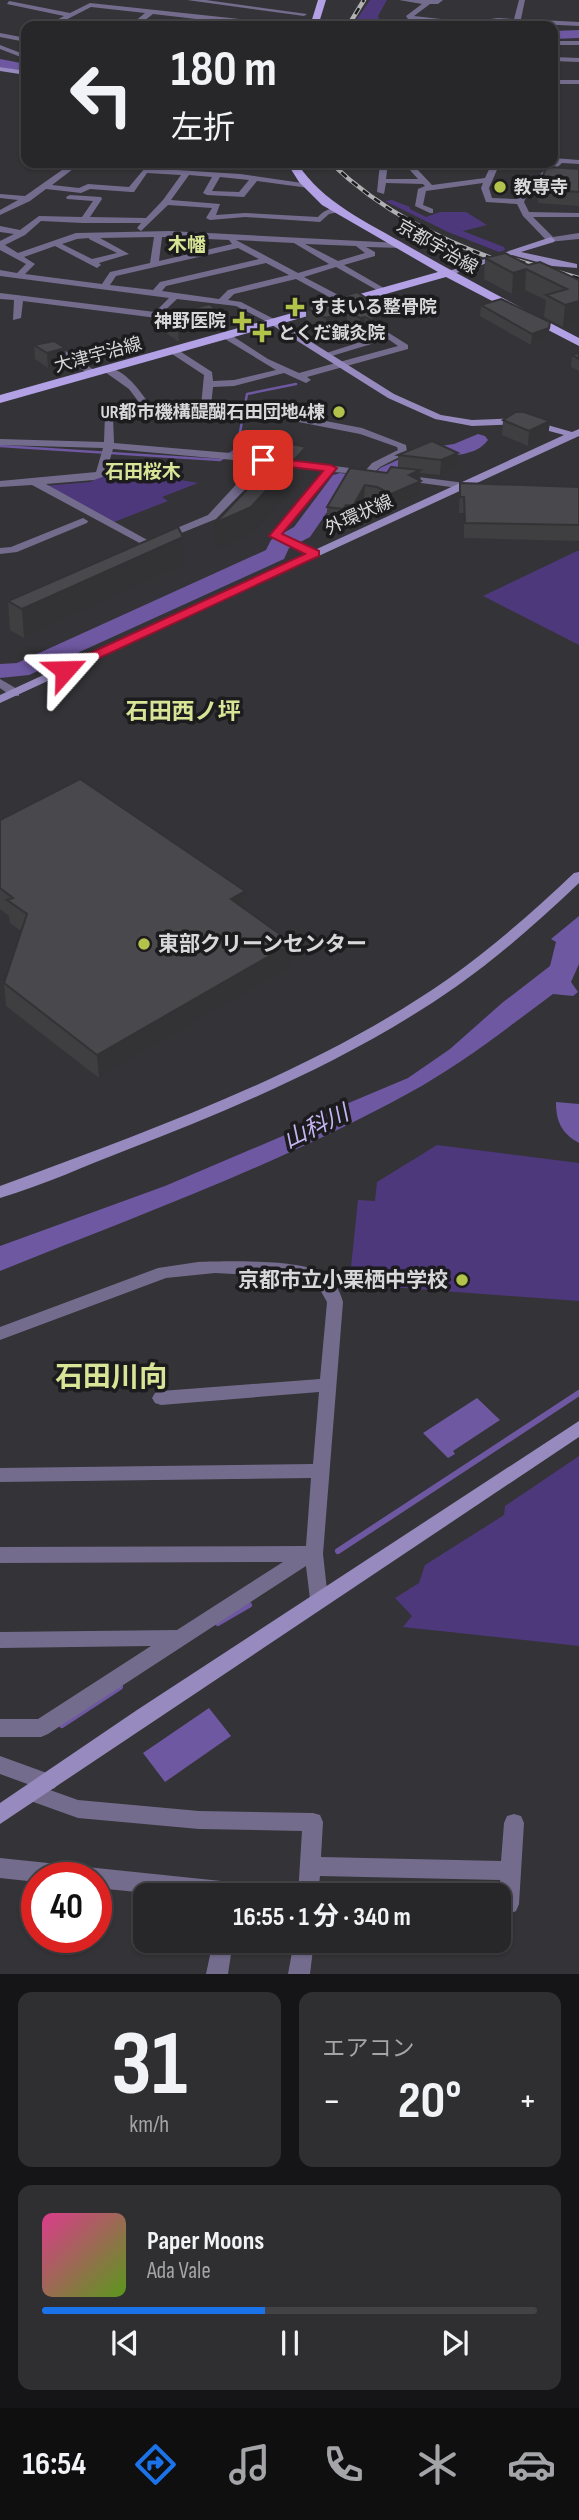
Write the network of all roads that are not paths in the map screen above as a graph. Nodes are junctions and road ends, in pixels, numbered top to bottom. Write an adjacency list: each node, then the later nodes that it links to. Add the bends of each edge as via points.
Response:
1 (17, 0): 9 (street)
2 (145, 0): 11 (street)
3 (190, 0): 13 (street)
4 (402, 0): 8 (street)
5 (440, 0): 8 (street)
6 (522, 0): 16 (street)
7 (321, 1): 13 (street); 22 (main road)
8 (428, 3): 23 (street, via 405,19)
9 (9, 4): 10 (street); 14 (street)
10 (0, 7)
11 (128, 9): 12 (street); 14 (street, via 90,5)
12 (152, 12): 15 (street); 18 (street)
13 (304, 14): 21 (street)
14 (71, 15): 17 (street)
15 (195, 17): 19 (street); 20 (street)
16 (517, 20): 24 (street); 25 (street)
17 (59, 21)
18 (138, 21)
19 (190, 21)
20 (239, 21)
21 (298, 21)
22 (315, 21)
23 (430, 21)
24 (505, 21)
25 (532, 21)
26 (558, 23): 27 (street)
27 (579, 24)
28 (0, 34): 29 (street)
29 (21, 38)
30 (21, 43): 34 (street)
31 (558, 43): 32 (street)
32 (566, 43): 33 (street); 37 (street)
33 (579, 43)
34 (3, 48): 35 (street)
35 (21, 55)
36 (558, 59): 37 (street)
37 (576, 60)
38 (0, 69): 39 (street)
39 (21, 73)
40 (558, 82): 41 (street)
41 (579, 82)
42 (558, 161): 43 (street)
43 (579, 162)
44 (70, 168): 56 (street)
45 (296, 168): 57 (main road, 京都宇治線)
46 (383, 168): 54 (street)
47 (414, 168): 55 (street)
48 (493, 168): 53 (street)
49 (550, 168): 62 (street)
50 (186, 173): 51 (street); 56 (street, via 145,170 131,190); 61 (street)
51 (218, 174): 52 (street); 52 (street, via 207,193 241,195)
52 (254, 178): 57 (street)
53 (487, 180): 55 (street); 62 (street, via 488,200)
54 (382, 181): 55 (street); 58 (street)
55 (427, 184): 64 (street, via 419,206)
56 (44, 186): 60 (street)
57 (309, 186): 63 (main road, 京都宇治線)
58 (381, 192)
59 (0, 196): 60 (street)
60 (30, 196): 65 (street); 68 (street, via 98,199)
61 (166, 202): 63 (street, via 217,206 211,218 245,215 320,220 327,212); 69 (street)
62 (520, 202): 66 (street)
63 (340, 211): 83 (main road, 京都宇治線)
64 (429, 211)
65 (0, 213)
66 (526, 214): 67 (street); 77 (street)
67 (579, 215)
68 (83, 221): 69 (street); 71 (street, via 39,218)
69 (146, 221): 72 (street)
70 (1, 230): 71 (street)
71 (22, 233): 81 (street)
72 (136, 235): 73 (street); 74 (street)
73 (158, 235): 76 (street); 88 (street)
74 (91, 236): 79 (street); 87 (street, via 125,254)
75 (579, 236): 77 (street)
76 (225, 237): 78 (street); 82 (street)
77 (551, 240): 84 (street)
78 (293, 241): 80 (street); 89 (street)
79 (55, 243): 85 (street); 87 (street)
80 (356, 244): 83 (street); 89 (street, via 372,254)
81 (0, 245): 85 (street)
82 (239, 245): 86 (street); 88 (street)
83 (399, 246): 92 (main road, 京都宇治線)
84 (517, 251): 90 (street); 92 (street)
85 (18, 256): 94 (street, via 31,264)
86 (267, 260): 95 (street); 99 (street, via 163,284)
87 (91, 262): 93 (street)
88 (154, 264): 93 (street)
89 (336, 265): 95 (street); 98 (street)
90 (576, 267)
91 (0, 273): 94 (street)
92 (447, 273): 98 (main road, 大津宇治線); 108 (main road, 京都宇治線)
93 (113, 274): 97 (street)
94 (19, 275): 96 (street)
95 (297, 276): 103 (street, via 231,292); 104 (street)
96 (35, 278): 97 (street); 102 (street)
97 (105, 286): 99 (street)
98 (385, 291): 104 (main road, 大津宇治線)
99 (156, 293): 100 (street)
100 (176, 295): 102 (street, via 157,315); 103 (street)
101 (0, 296): 102 (street)
102 (18, 298): 105 (street)
103 (222, 301): 106 (street, via 239,304)
104 (345, 302): 106 (main road, 大津宇治線)
105 (16, 318)
106 (275, 323): 107 (main road, 大津宇治線); 111 (street)
107 (228, 337): 110 (main road, 大津宇治線); 113 (street)
108 (579, 343)
109 (46, 351): 114 (street, via 58,350)
110 (175, 352): 114 (main road, 大津宇治線); 115 (street, via 209,374)
111 (325, 355): 112 (street); 112 (street, via 389,336 405,346)
112 (343, 365): 113 (street, via 302,379); 119 (street, via 391,396 445,420 472,424 518,421)
113 (285, 370): 115 (street, via 234,383)
114 (101, 372): 116 (main road, 大津宇治線); 117 (street, via 132,387)
115 (208, 384): 118 (street)
116 (0, 399)
117 (146, 406): 118 (street); 121 (street, via 116,408 107,416)
118 (206, 407): 124 (street, via 247,408 362,430 401,445 404,451)
119 (576, 434): 127 (street, 外環状線)
120 (0, 442): 121 (street)
121 (109, 446): 122 (street); 125 (street, via 101,474)
122 (263, 460): 123 (street); 130 (street, via 212,517)
123 (331, 468): 124 (street); 133 (street, via 275,536)
124 (368, 473): 127 (street)
125 (34, 481): 126 (street); 130 (street)
126 (0, 484)
127 (465, 486): 128 (street); 133 (street, 外環状線)
128 (485, 488)
129 (83, 521): 132 (street)
130 (147, 544): 131 (street)
131 (136, 549)
132 (0, 551)
133 (314, 554): 135 (street, 外環状線)
134 (0, 682): 135 (street)
135 (15, 693): 136 (street, 外環状線)
136 (0, 699)
137 (579, 876): 138 (street, via 492,953 360,1041 195,1118)
138 (0, 1192)
139 (0, 1334): 140 (street, via 163,1272 212,1266 302,1272 314,1275 332,1291 335,1302)
140 (326, 1385): 141 (street); 143 (street)
141 (161, 1398)
142 (579, 1428): 147 (street)
143 (320, 1471): 144 (street); 145 (street)
144 (0, 1475)
145 (312, 1554): 146 (street); 147 (street); 148 (street)
146 (0, 1555)
147 (319, 1599): 152 (street)
148 (179, 1639): 149 (street); 150 (street, via 41,1728)
149 (0, 1640)
150 (0, 1728)
151 (0, 1765): 152 (street)
152 (40, 1787): 153 (street); 155 (street, via 78,1809 199,1820 313,1822)
153 (0, 1815)
154 (514, 1823): 158 (street)
155 (310, 1866): 158 (street); 161 (street)
156 (0, 1868): 157 (street)
157 (21, 1870)
158 (511, 1871): 162 (street)
159 (112, 1880): 160 (street)
160 (144, 1883)
161 (308, 1883)
162 (510, 1883)
163 (221, 1953): 165 (street)
164 (302, 1953): 166 (street)
165 (217, 1974)
166 (299, 1974)

